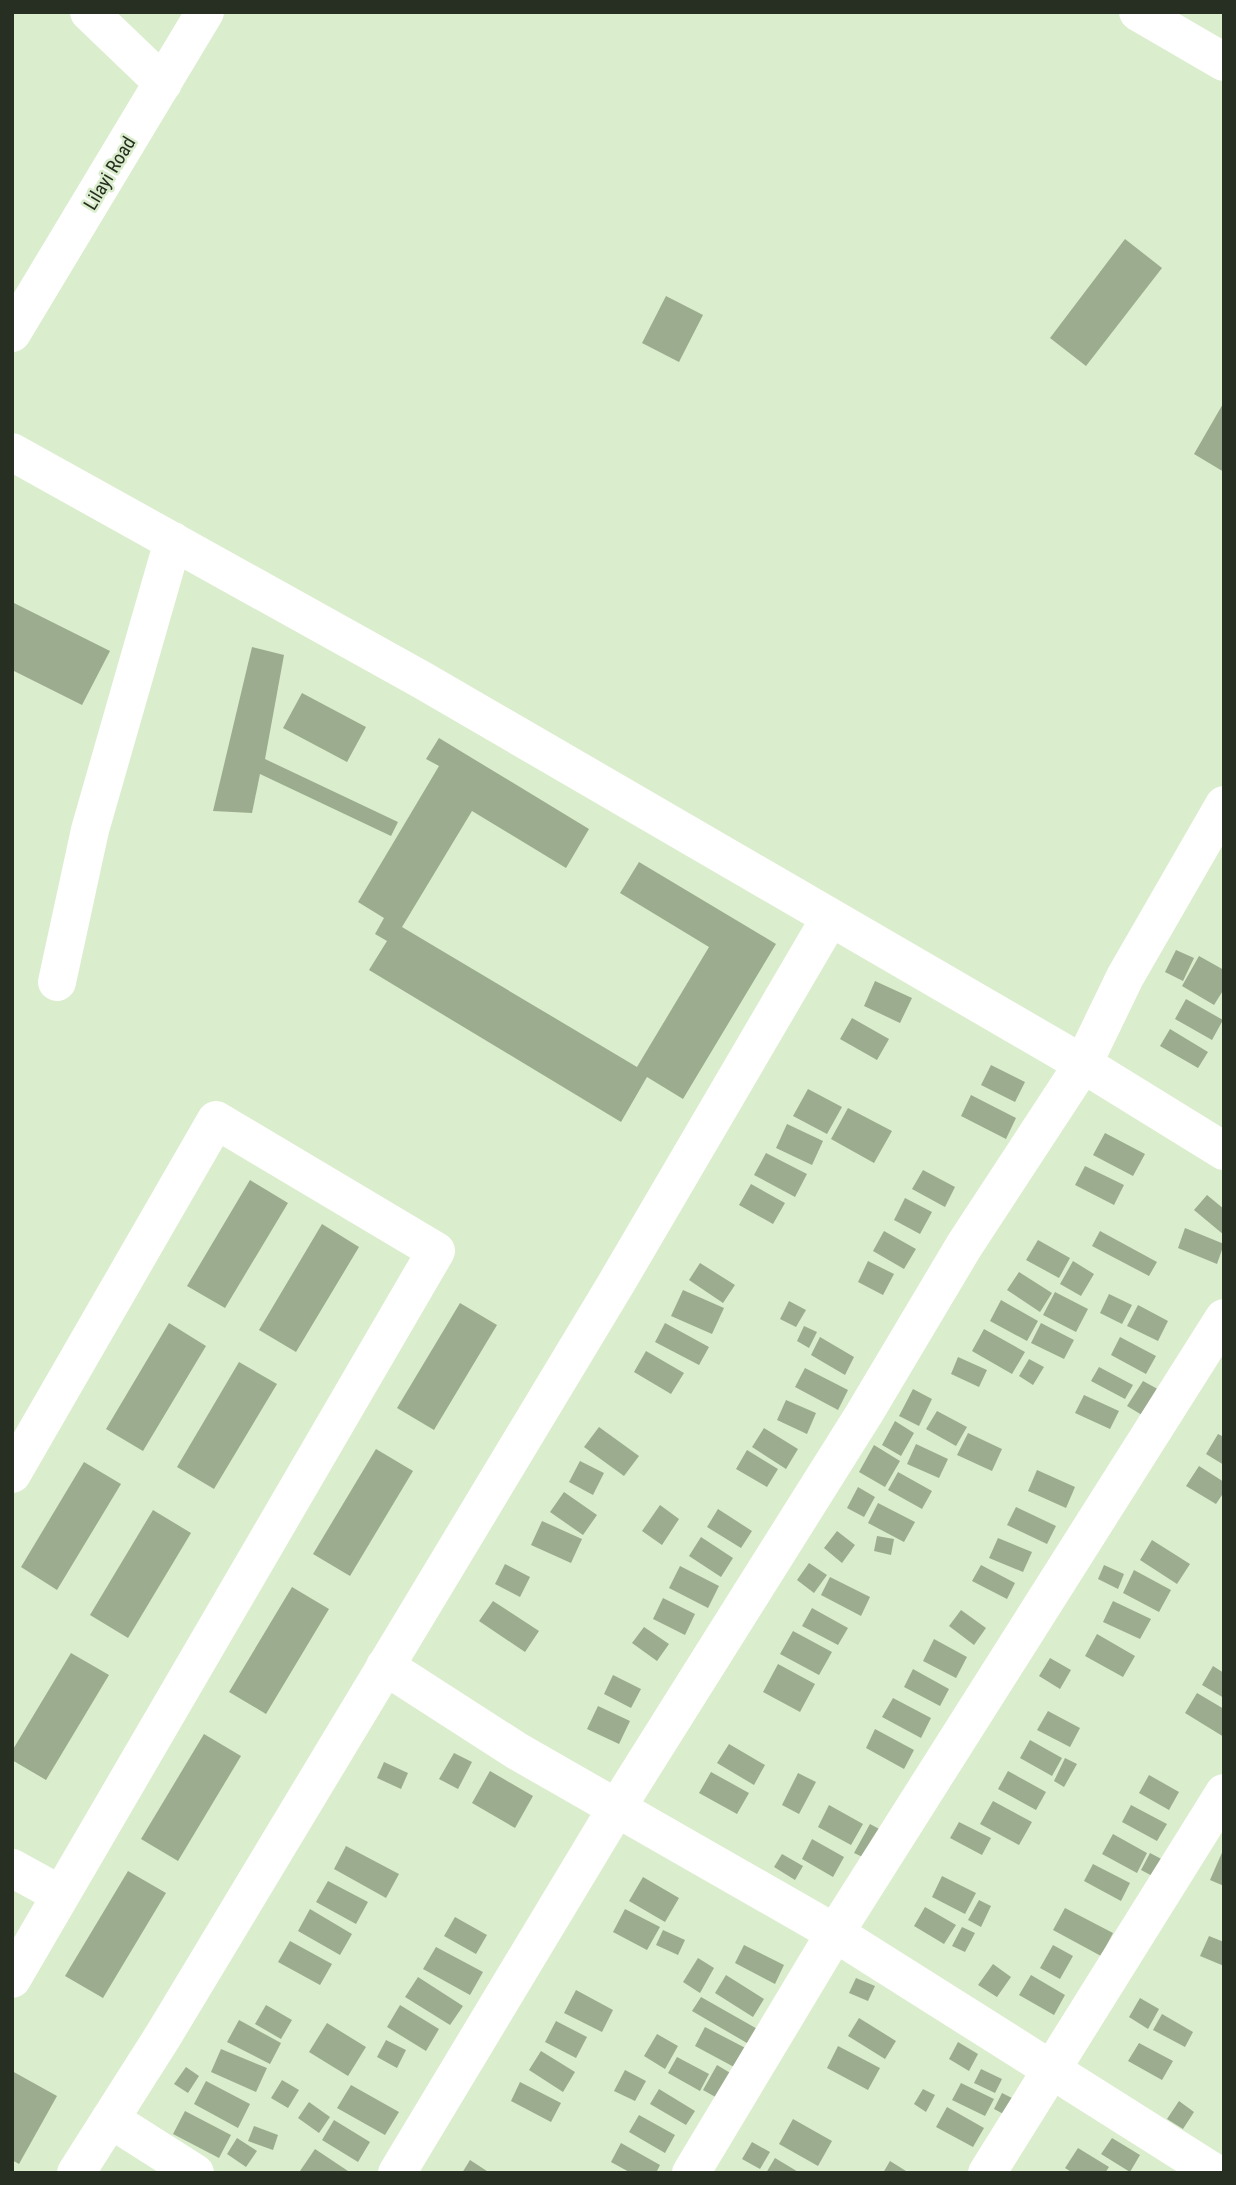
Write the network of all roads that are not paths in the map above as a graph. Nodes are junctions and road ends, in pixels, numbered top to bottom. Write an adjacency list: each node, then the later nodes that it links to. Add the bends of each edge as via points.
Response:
1 (89, 12): 5 (street)
2 (205, 12): 5 (street, Lilayi Road)
3 (1138, 12): 4 (street)
4 (1224, 62)
5 (163, 83): 6 (street, Lilayi Road)
6 (12, 334)
7 (12, 452): 8 (street)
8 (173, 541): 10 (street); 11 (street, via 90,830)
9 (1224, 805): 12 (street, via 1125,977)
10 (830, 918): 12 (street); 16 (street)
11 (57, 982)
12 (1083, 1064): 13 (street); 18 (street, via 964,1246)
13 (1224, 1151)
14 (1224, 1318): 21 (street)
15 (12, 1474): 20 (street, via 216,1120 436,1251)
16 (385, 1665): 18 (street); 24 (street)
17 (1224, 1793): 23 (street)
18 (616, 1809): 21 (street); 27 (street)
19 (12, 1868): 20 (street)
20 (61, 1895): 22 (street)
21 (835, 1933): 23 (street); 28 (street)
22 (12, 1979)
23 (1052, 2068): 29 (street); 30 (street)
24 (110, 2119): 25 (street); 26 (street)
25 (76, 2173)
26 (195, 2173)
27 (397, 2173)
28 (691, 2173)
29 (987, 2173)
30 (1215, 2173)

